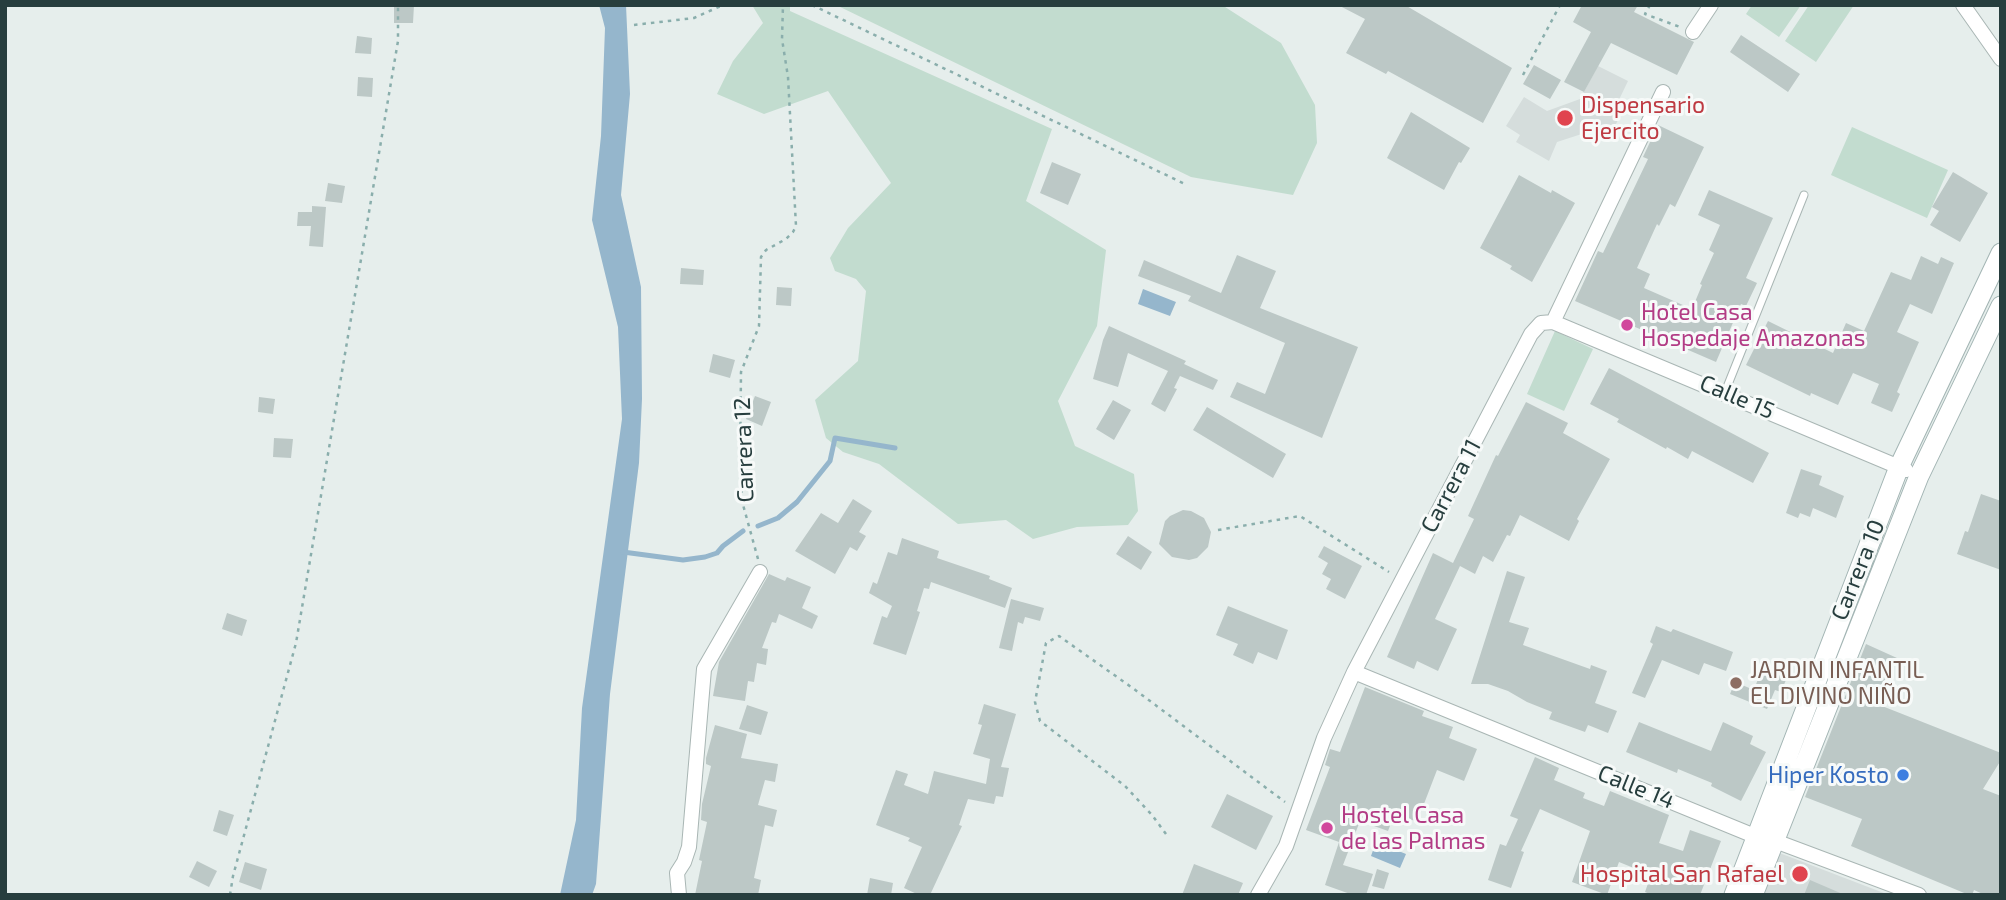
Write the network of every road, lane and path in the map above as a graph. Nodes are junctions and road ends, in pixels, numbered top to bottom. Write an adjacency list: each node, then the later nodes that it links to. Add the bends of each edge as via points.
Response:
1 (398, 5): 29 (path, via 398,41 296,643)
2 (723, 5): 9 (path, via 694,18)
3 (783, 5): 23 (path, Carrera 12, via 796,226 761,257 759,326 741,372 742,501)
4 (813, 5): 14 (path)
5 (1560, 5): 12 (path)
6 (1650, 5): 10 (path, via 1645,14)
7 (1711, 5): 10 (street)
8 (1963, 5): 11 (street)
9 (634, 25)
10 (1693, 32)
11 (2001, 59)
12 (1523, 75)
13 (1662, 92): 18 (street, Carrera 11)
14 (1187, 185)
15 (1804, 195): 19 (lane)
16 (2001, 253): 20 (main road, Carrera 10)
17 (2001, 306): 21 (main road, Carrera 10)
18 (1553, 322): 19 (street, Calle 15); 24 (street, Carrera 11, via 1541,323 1531,334)
19 (1725, 392): 20 (street, Calle 15)
20 (1899, 467): 21 (street, Calle 15); 28 (main road, Carrera 10)
21 (1919, 477): 28 (main road, Carrera 10)
22 (1218, 530): 24 (path, via 1300,516)
23 (760, 572): 30 (street, via 704,668 689,847 677,873)
24 (1401, 581): 25 (street, Carrera 11)
25 (1354, 672): 26 (street, Carrera 11, via 1324,737); 28 (street, Calle 14)
26 (1299, 812): 27 (path, via 1059,636 1046,643 1035,702 1040,721 1125,786); 31 (street, Carrera 11)
27 (1166, 834)
28 (1766, 839): 32 (main road, Carrera 10); 33 (main road, Carrera 10); 34 (street, Calle 14)
29 (230, 895)
30 (679, 895)
31 (1258, 895)
32 (1734, 895)
33 (1753, 895)
34 (1919, 895)

